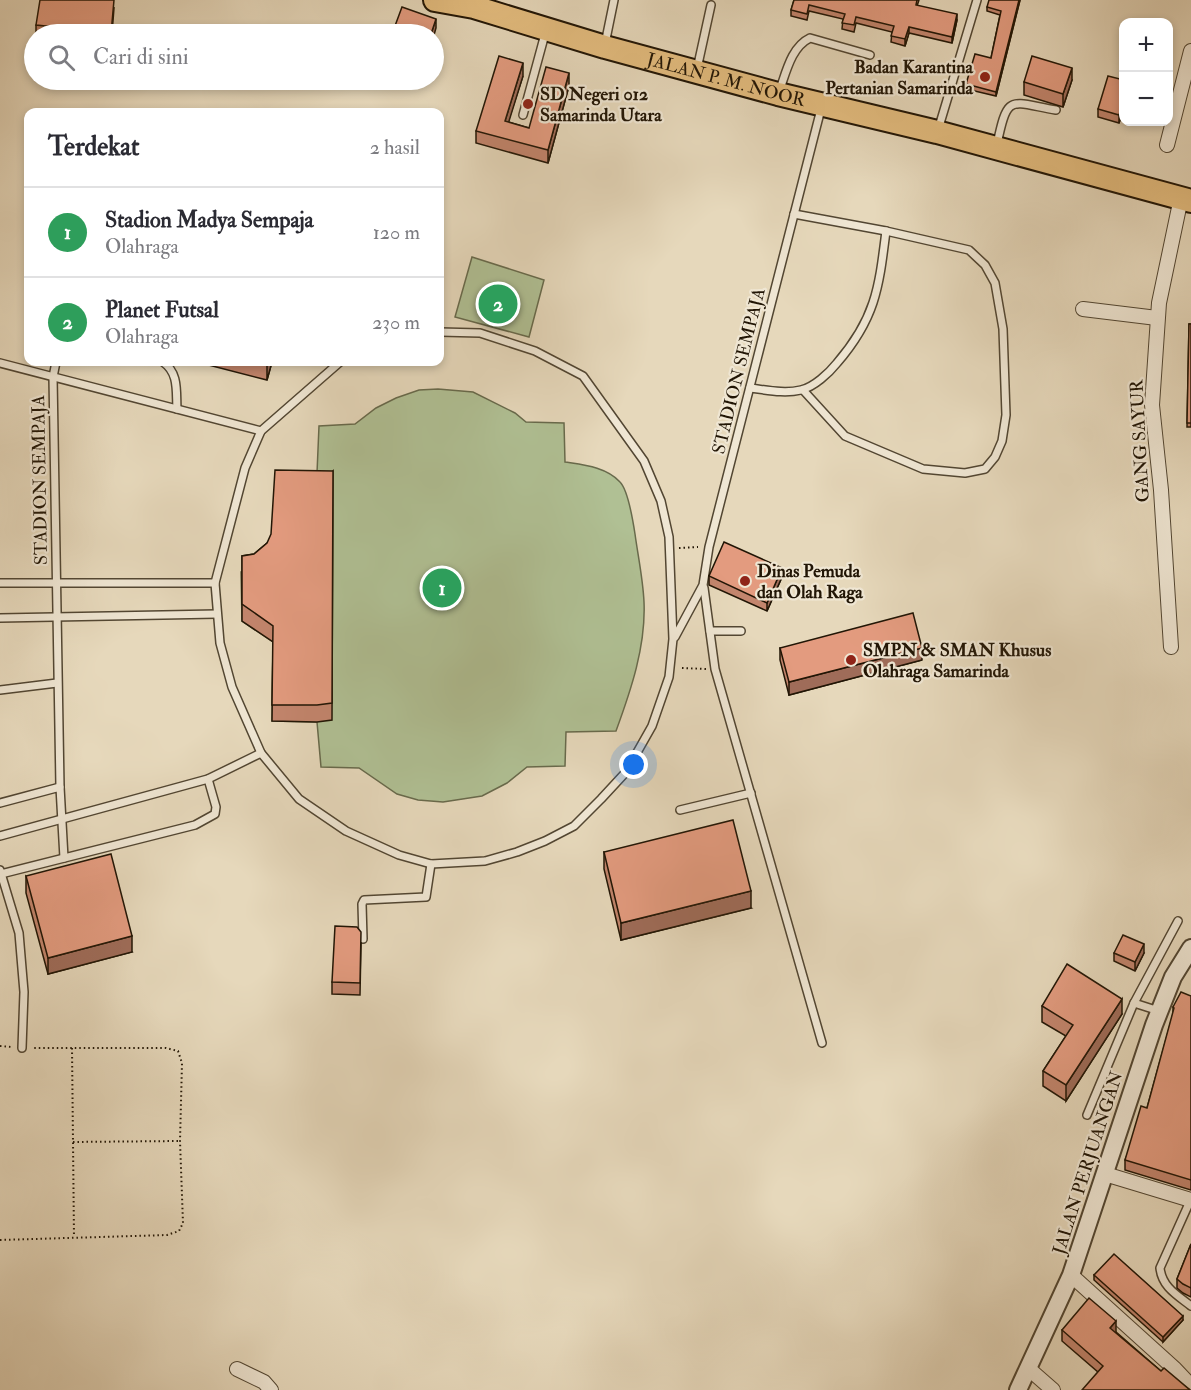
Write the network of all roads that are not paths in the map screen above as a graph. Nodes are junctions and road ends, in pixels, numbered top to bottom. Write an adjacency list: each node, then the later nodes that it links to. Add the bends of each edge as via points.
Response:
1 (614, 0): 6 (lane)
2 (977, 0): 14 (lane)
3 (443, 1): 5 (highway, JALAN P. M. NOOR)
4 (711, 5): 9 (lane)
5 (546, 29): 6 (highway, JALAN P. M. NOOR); 13 (lane)
6 (605, 47): 9 (highway, JALAN P. M. NOOR)
7 (1191, 51): 15 (street)
8 (870, 55): 10 (lane, via 810,38 795,51)
9 (696, 72): 10 (highway, JALAN P. M. NOOR)
10 (778, 94): 11 (highway, JALAN P. M. NOOR)
11 (822, 105): 14 (highway, JALAN P. M. NOOR); 18 (lane, STADION SEMPAJA)
12 (1056, 110): 16 (lane, via 1016,103 1008,106)
13 (523, 115)
14 (937, 132): 16 (highway, JALAN P. M. NOOR)
15 (1167, 145)
16 (996, 149): 17 (highway, JALAN P. M. NOOR)
17 (1186, 200): 21 (street, GANG SAYUR)
18 (794, 214): 19 (lane); 28 (lane, STADION SEMPAJA)
19 (886, 231): 29 (lane, via 879,286 865,325 828,373); 29 (lane, via 969,250 985,265 995,283 1003,329 1006,416 996,457 985,469 965,473 923,469 845,436)
20 (1083, 309): 21 (street)
21 (1158, 318): 42 (street, GANG SAYUR, via 1152,405)
22 (444, 332): 41 (lane, STADION SEMPAJA, via 480,333 535,351 583,376 644,461 661,501 671,549)
23 (0, 363): 27 (lane, STADION SEMPAJA)
24 (55, 366): 27 (lane, STADION SEMPAJA)
25 (169, 366): 30 (lane, via 175,375)
26 (335, 366): 31 (lane, STADION SEMPAJA)
27 (53, 377): 30 (lane, STADION SEMPAJA); 33 (lane, STADION SEMPAJA)
28 (750, 388): 29 (lane); 35 (lane, STADION SEMPAJA, via 709,547)
29 (803, 390)
30 (177, 409): 31 (lane, STADION SEMPAJA)
31 (261, 431): 34 (lane, STADION SEMPAJA, via 246,468)
32 (0, 583): 33 (lane, STADION SEMPAJA)
33 (57, 583): 34 (lane, STADION SEMPAJA); 37 (lane, STADION SEMPAJA)
34 (215, 583): 36 (lane, STADION SEMPAJA)
35 (704, 585): 39 (lane); 41 (lane, STADION SEMPAJA)
36 (217, 614): 37 (lane); 45 (lane, STADION SEMPAJA, via 232,687)
37 (58, 616): 38 (lane); 43 (lane, STADION SEMPAJA)
38 (0, 618)
39 (710, 631): 40 (lane); 48 (lane, via 715,669)
40 (741, 631)
41 (673, 639): 54 (lane, STADION SEMPAJA, via 669,677 652,726 626,772 574,826 546,841 485,861)
42 (1171, 647)
43 (57, 683): 44 (lane); 47 (lane, STADION SEMPAJA)
44 (0, 690)
45 (261, 753): 46 (lane); 54 (lane, STADION SEMPAJA, via 299,799 346,831 399,855)
46 (208, 779): 51 (lane); 53 (lane, via 216,807 210,819)
47 (60, 787): 49 (lane); 51 (lane, STADION SEMPAJA)
48 (751, 793): 50 (lane); 61 (lane)
49 (0, 803)
50 (680, 810)
51 (62, 818): 52 (lane); 53 (lane, STADION SEMPAJA)
52 (0, 836)
53 (64, 858): 55 (lane)
54 (431, 864): 57 (lane, via 426,897 364,900)
55 (1, 872): 62 (lane, via 19,933 24,992)
56 (1178, 921): 59 (lane)
57 (363, 939)
58 (1189, 955): 60 (street, JALAN PERJUANGAN, via 1173,977)
59 (1134, 1003): 60 (lane); 63 (lane)
60 (1159, 1011): 64 (street, JALAN PERJUANGAN)
61 (822, 1043)
62 (22, 1048)
63 (1087, 1115)
64 (1105, 1174): 65 (street); 66 (street, JALAN PERJUANGAN)
65 (1191, 1199): 67 (lane, via 1160,1268 1166,1285)
66 (1071, 1275): 69 (street, JALAN PERJUANGAN); 70 (street)
67 (1191, 1306)
68 (237, 1369): 71 (street, via 264,1382)
69 (1029, 1369): 72 (street, JALAN PERJUANGAN); 73 (street)
70 (1191, 1386)
71 (271, 1390)
72 (1018, 1390)
73 (1053, 1390)

